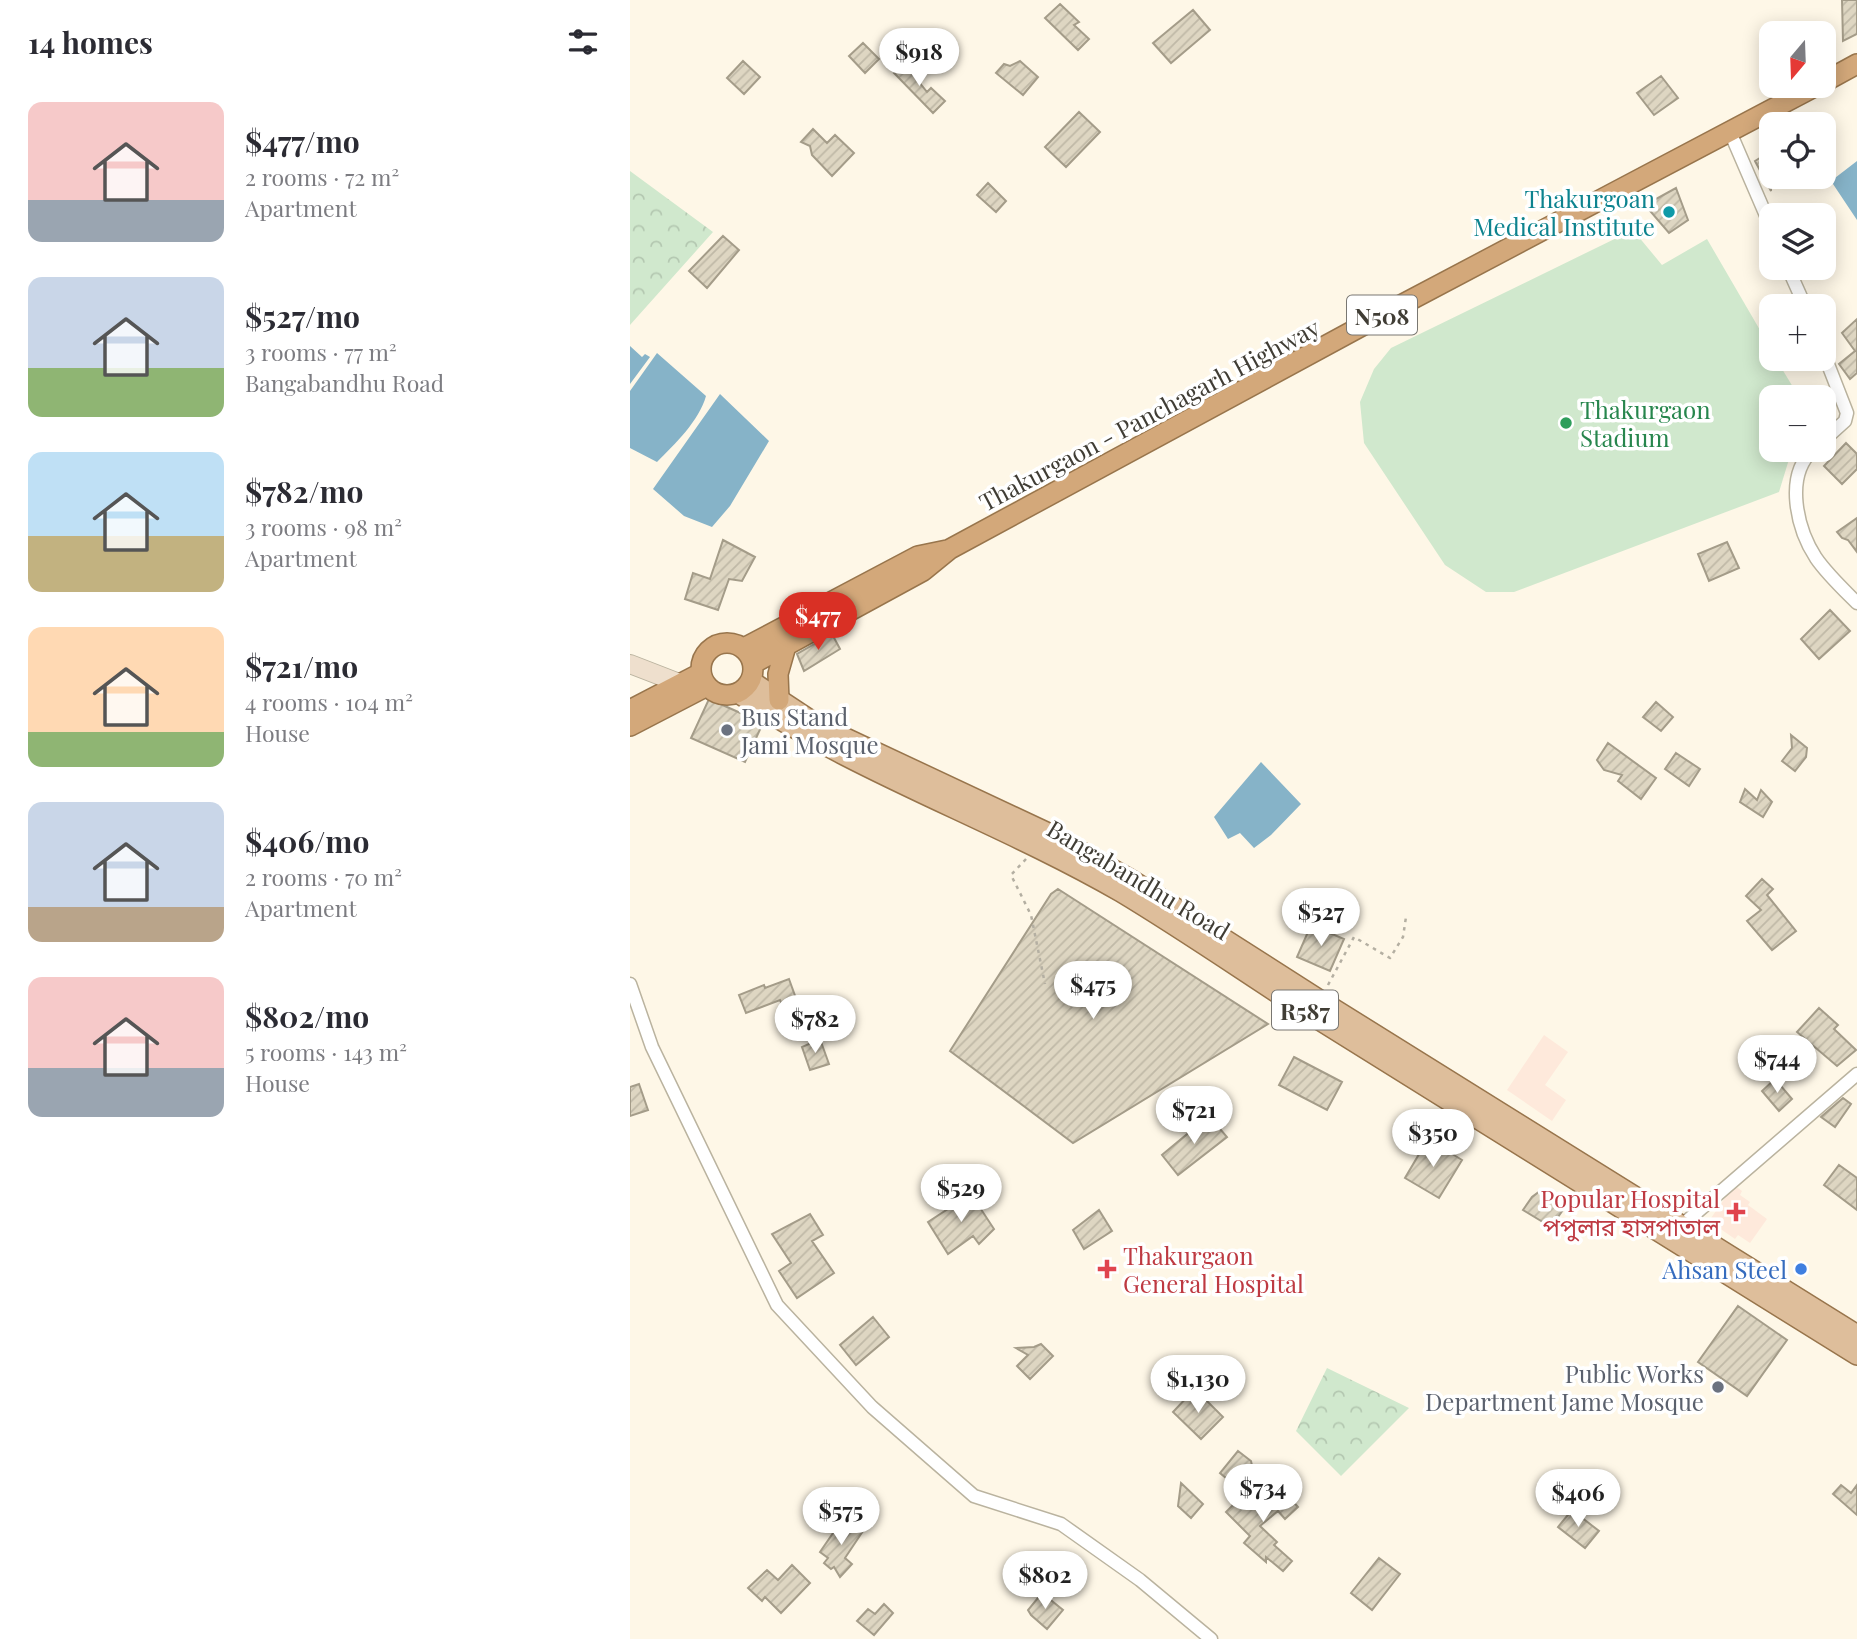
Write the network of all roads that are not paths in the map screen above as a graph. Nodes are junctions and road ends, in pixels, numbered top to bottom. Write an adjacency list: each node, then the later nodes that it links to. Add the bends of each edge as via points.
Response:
1 (1857, 64): 2 (highway)
2 (1836, 75)
3 (1794, 98): 4 (highway, Thakurgaon - Panchagarh Highway / N508)
4 (1730, 132): 5 (street); 9 (highway, Thakurgaon - Panchagarh Highway / N508)
5 (1761, 203)
6 (1831, 371): 7 (street, via 1847,413)
7 (1836, 429)
8 (1804, 462): 10 (street, via 1796,484 1806,540)
9 (950, 549): 11 (highway, Thakurgaon - Panchagarh Highway / N508, via 923,571); 13 (highway, Thakurgaon - Panchagarh Highway / N508, via 918,556)
10 (1857, 603)
11 (786, 646): 13 (highway, Thakurgaon - Panchagarh Highway / N508); 16 (highway, via 778,674)
12 (630, 664): 15 (main road)
13 (747, 671): 14 (highway, via 727,696 716,693); 14 (highway, Thakurgaon - Panchagarh Highway / N508, via 732,643 719,643 702,660); 16 (main road, Bangabandhu Road / R587); 23 (main road, Bangabandhu Road / R587, via 769,714 830,749 1039,847 1122,893)
14 (704, 680): 15 (highway); 18 (highway)
15 (679, 683): 17 (highway)
16 (779, 700): 21 (main road, Bangabandhu Road / R587, via 837,734 1046,832 1130,878)
17 (630, 710)
18 (630, 726)
19 (630, 984): 24 (street, via 652,1047 777,1305 872,1407 974,1496 1061,1524 1140,1580)
20 (1857, 1074): 21 (street)
21 (1681, 1226): 22 (main road, Bangabandhu Road / R587)
22 (1857, 1335)
23 (1857, 1355)
24 (1211, 1639)

